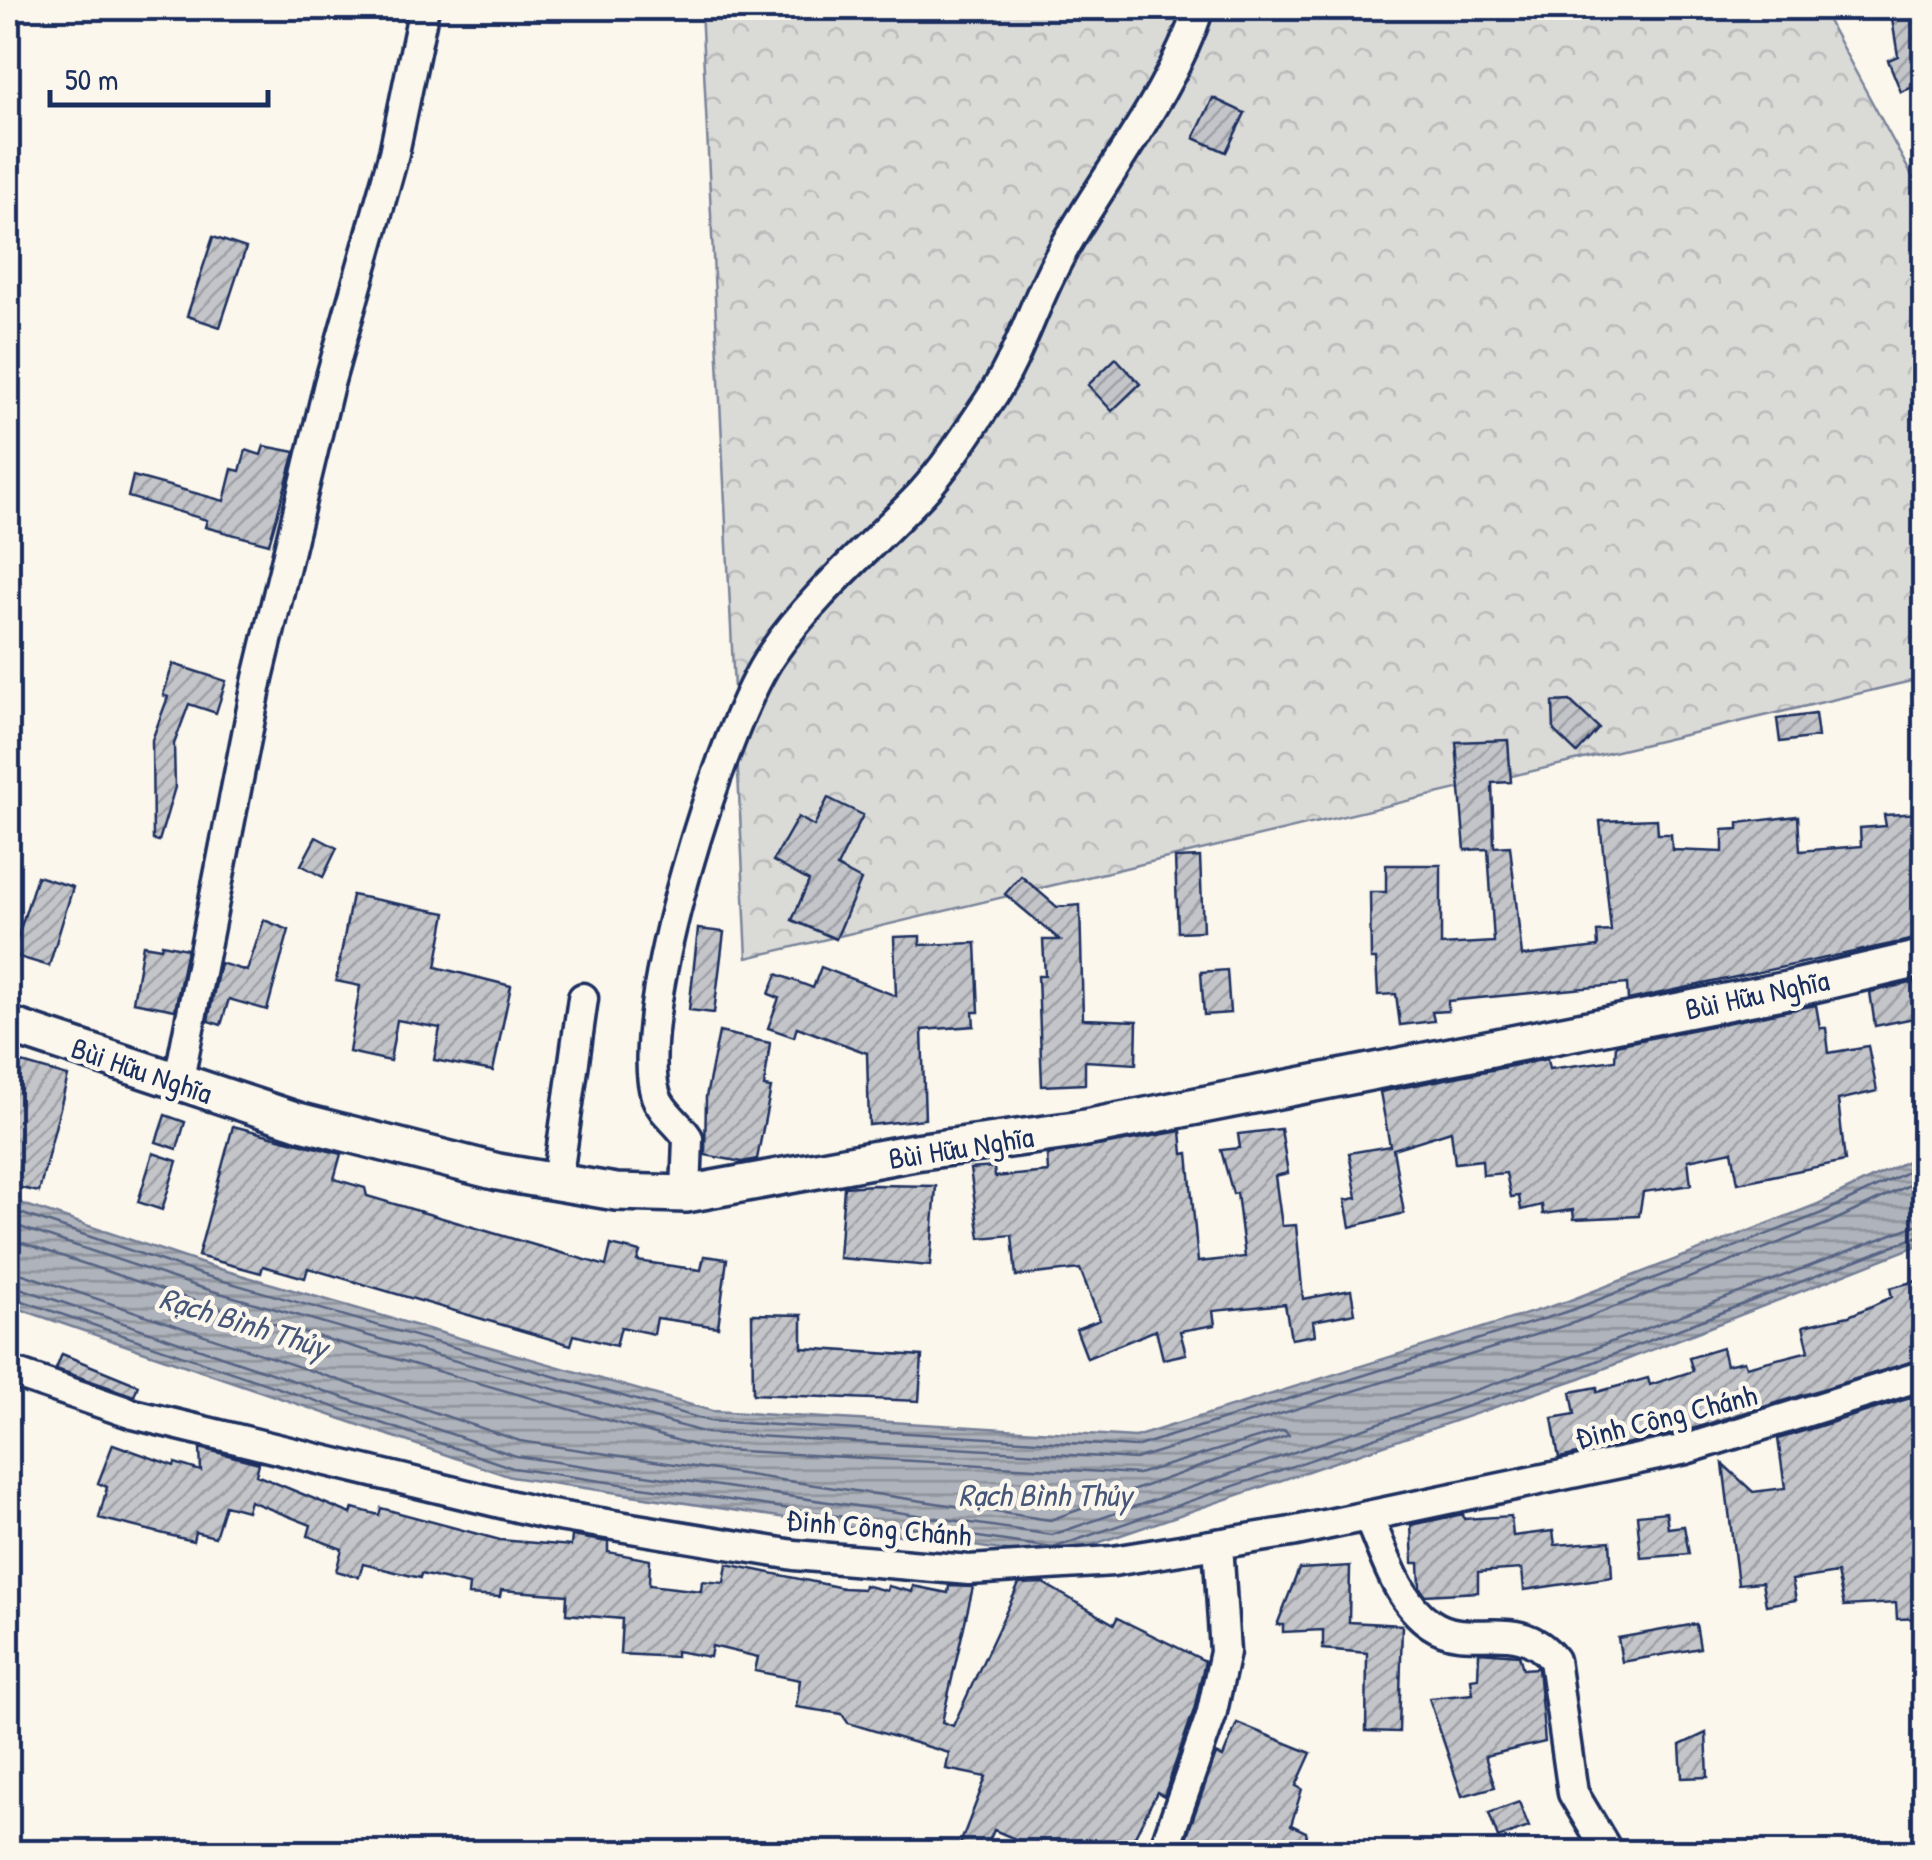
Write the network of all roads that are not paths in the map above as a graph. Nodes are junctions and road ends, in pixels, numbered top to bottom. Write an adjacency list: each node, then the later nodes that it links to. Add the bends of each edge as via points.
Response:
1 (424, 8): 6 (street, via 394,153 258,678)
2 (1199, 8): 8 (street, via 1174,68 1061,253 1017,356 989,400 926,489 789,630 751,687 672,926 658,1002 656,1094 688,1138)
3 (1924, 958): 8 (main road, Bùi Hữu Nghĩa, via 1074,1130)
4 (583, 998): 7 (street)
5 (8, 1025): 6 (main road, Bùi Hữu Nghĩa)
6 (178, 1084): 7 (main road, Bùi Hữu Nghĩa, via 298,1121)
7 (557, 1182): 8 (main road, Bùi Hữu Nghĩa)
8 (686, 1194)
9 (8, 1372): 12 (street, Đinh Công Chánh, via 133,1414 546,1514 794,1555 968,1570 1114,1561)
10 (1924, 1375): 11 (street, Đinh Công Chánh, via 1686,1450)
11 (1368, 1516): 12 (street, Đinh Công Chánh); 14 (street, via 1394,1576 1432,1626 1529,1638 1554,1660 1573,1793)
12 (1218, 1544): 13 (street, via 1225,1652 1211,1716)
13 (1163, 1852)
14 (1608, 1852)

